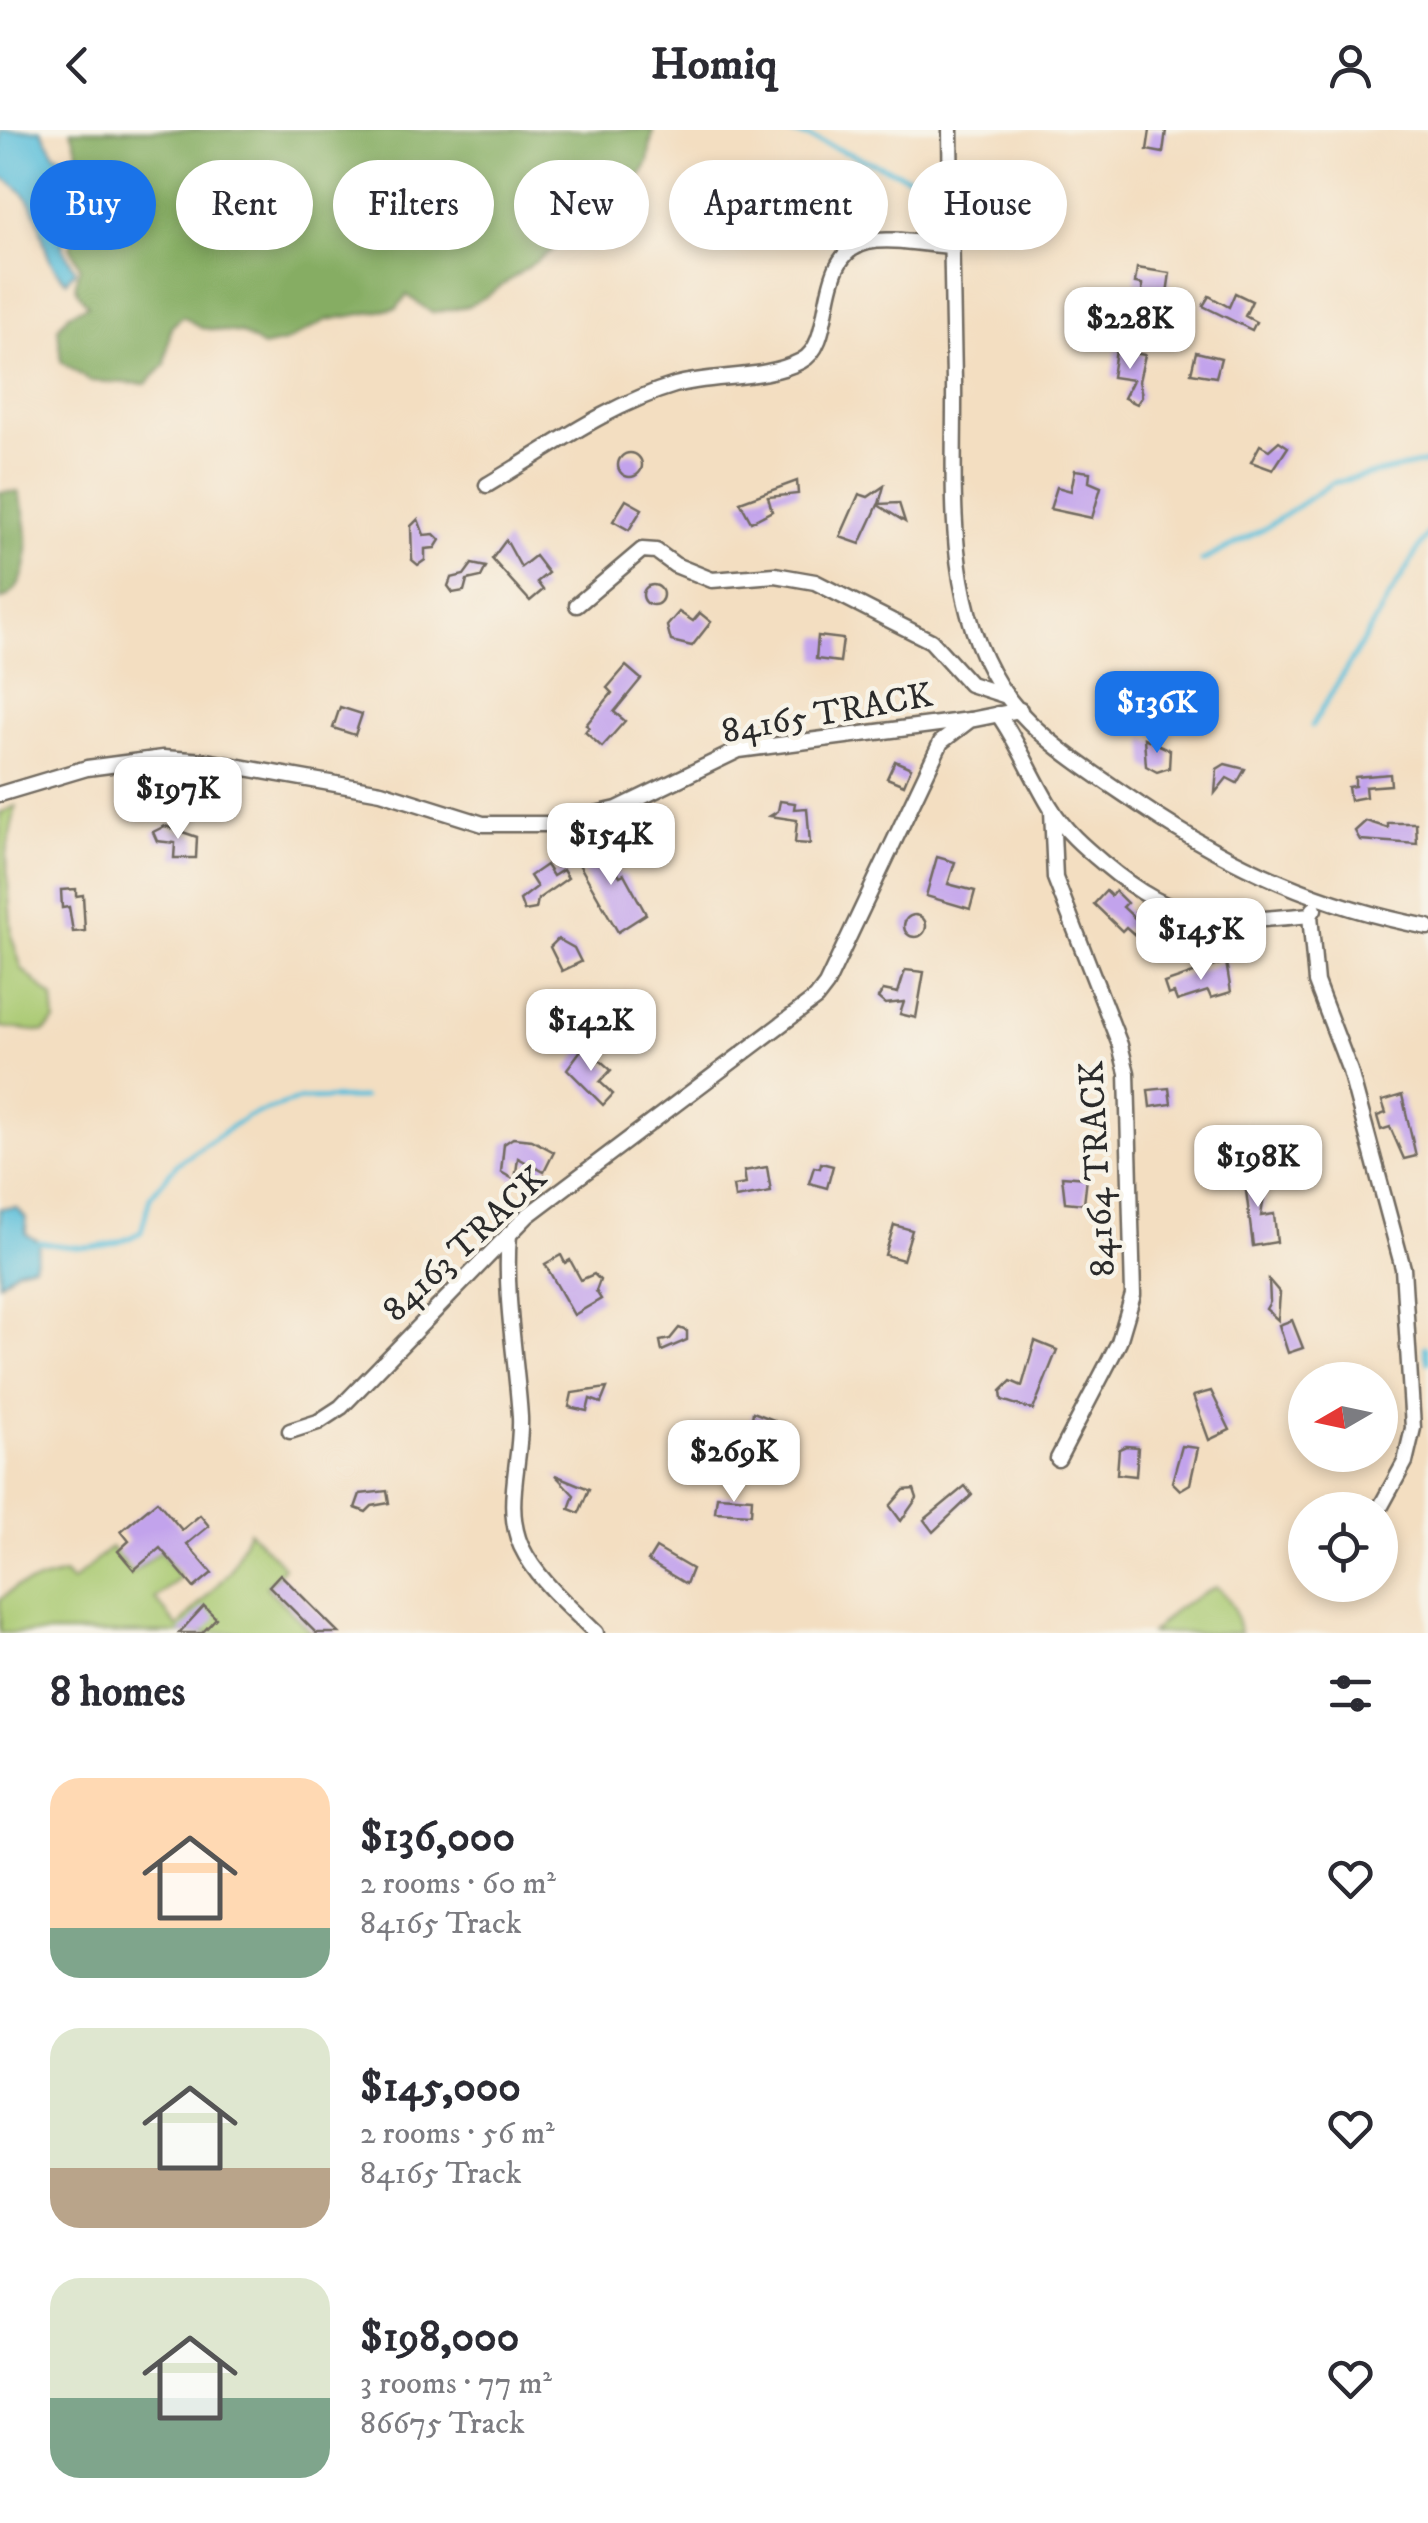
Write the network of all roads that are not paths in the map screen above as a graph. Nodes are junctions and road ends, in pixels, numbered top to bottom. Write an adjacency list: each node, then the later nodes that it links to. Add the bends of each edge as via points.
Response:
1 (950, 130): 2 (street)
2 (951, 160)
3 (908, 243): 5 (street, via 872,241 855,248 826,292 817,347 801,361 646,394)
4 (952, 250): 7 (street, via 956,525 964,603 982,654)
5 (487, 485)
6 (577, 605): 7 (street, via 642,550 712,580 800,576 931,641 970,684)
7 (1008, 696): 8 (street)
8 (1020, 710): 9 (street); 13 (street, via 1083,766 1160,818 1224,857)
9 (998, 714): 10 (street); 12 (street)
10 (970, 720): 11 (street, 84165 TRACK, via 739,750 618,809 552,824 483,824 381,792 163,758 87,768); 16 (street, 84163 TRACK, via 930,758 816,998)
11 (0, 794)
12 (1052, 810): 14 (street, via 1078,842 1161,906 1210,920); 18 (street, 84164 TRACK, via 1056,878 1126,1072 1133,1294 1105,1374)
13 (1321, 901): 14 (street); 15 (street)
14 (1310, 915): 19 (street, via 1316,982 1350,1071 1403,1268 1413,1428)
15 (1428, 926)
16 (509, 1232): 17 (street, 84163 TRACK, via 341,1407); 20 (street, via 506,1294 520,1421 513,1492 521,1545)
17 (290, 1431)
18 (1058, 1459)
19 (1389, 1492)
20 (596, 1633)

